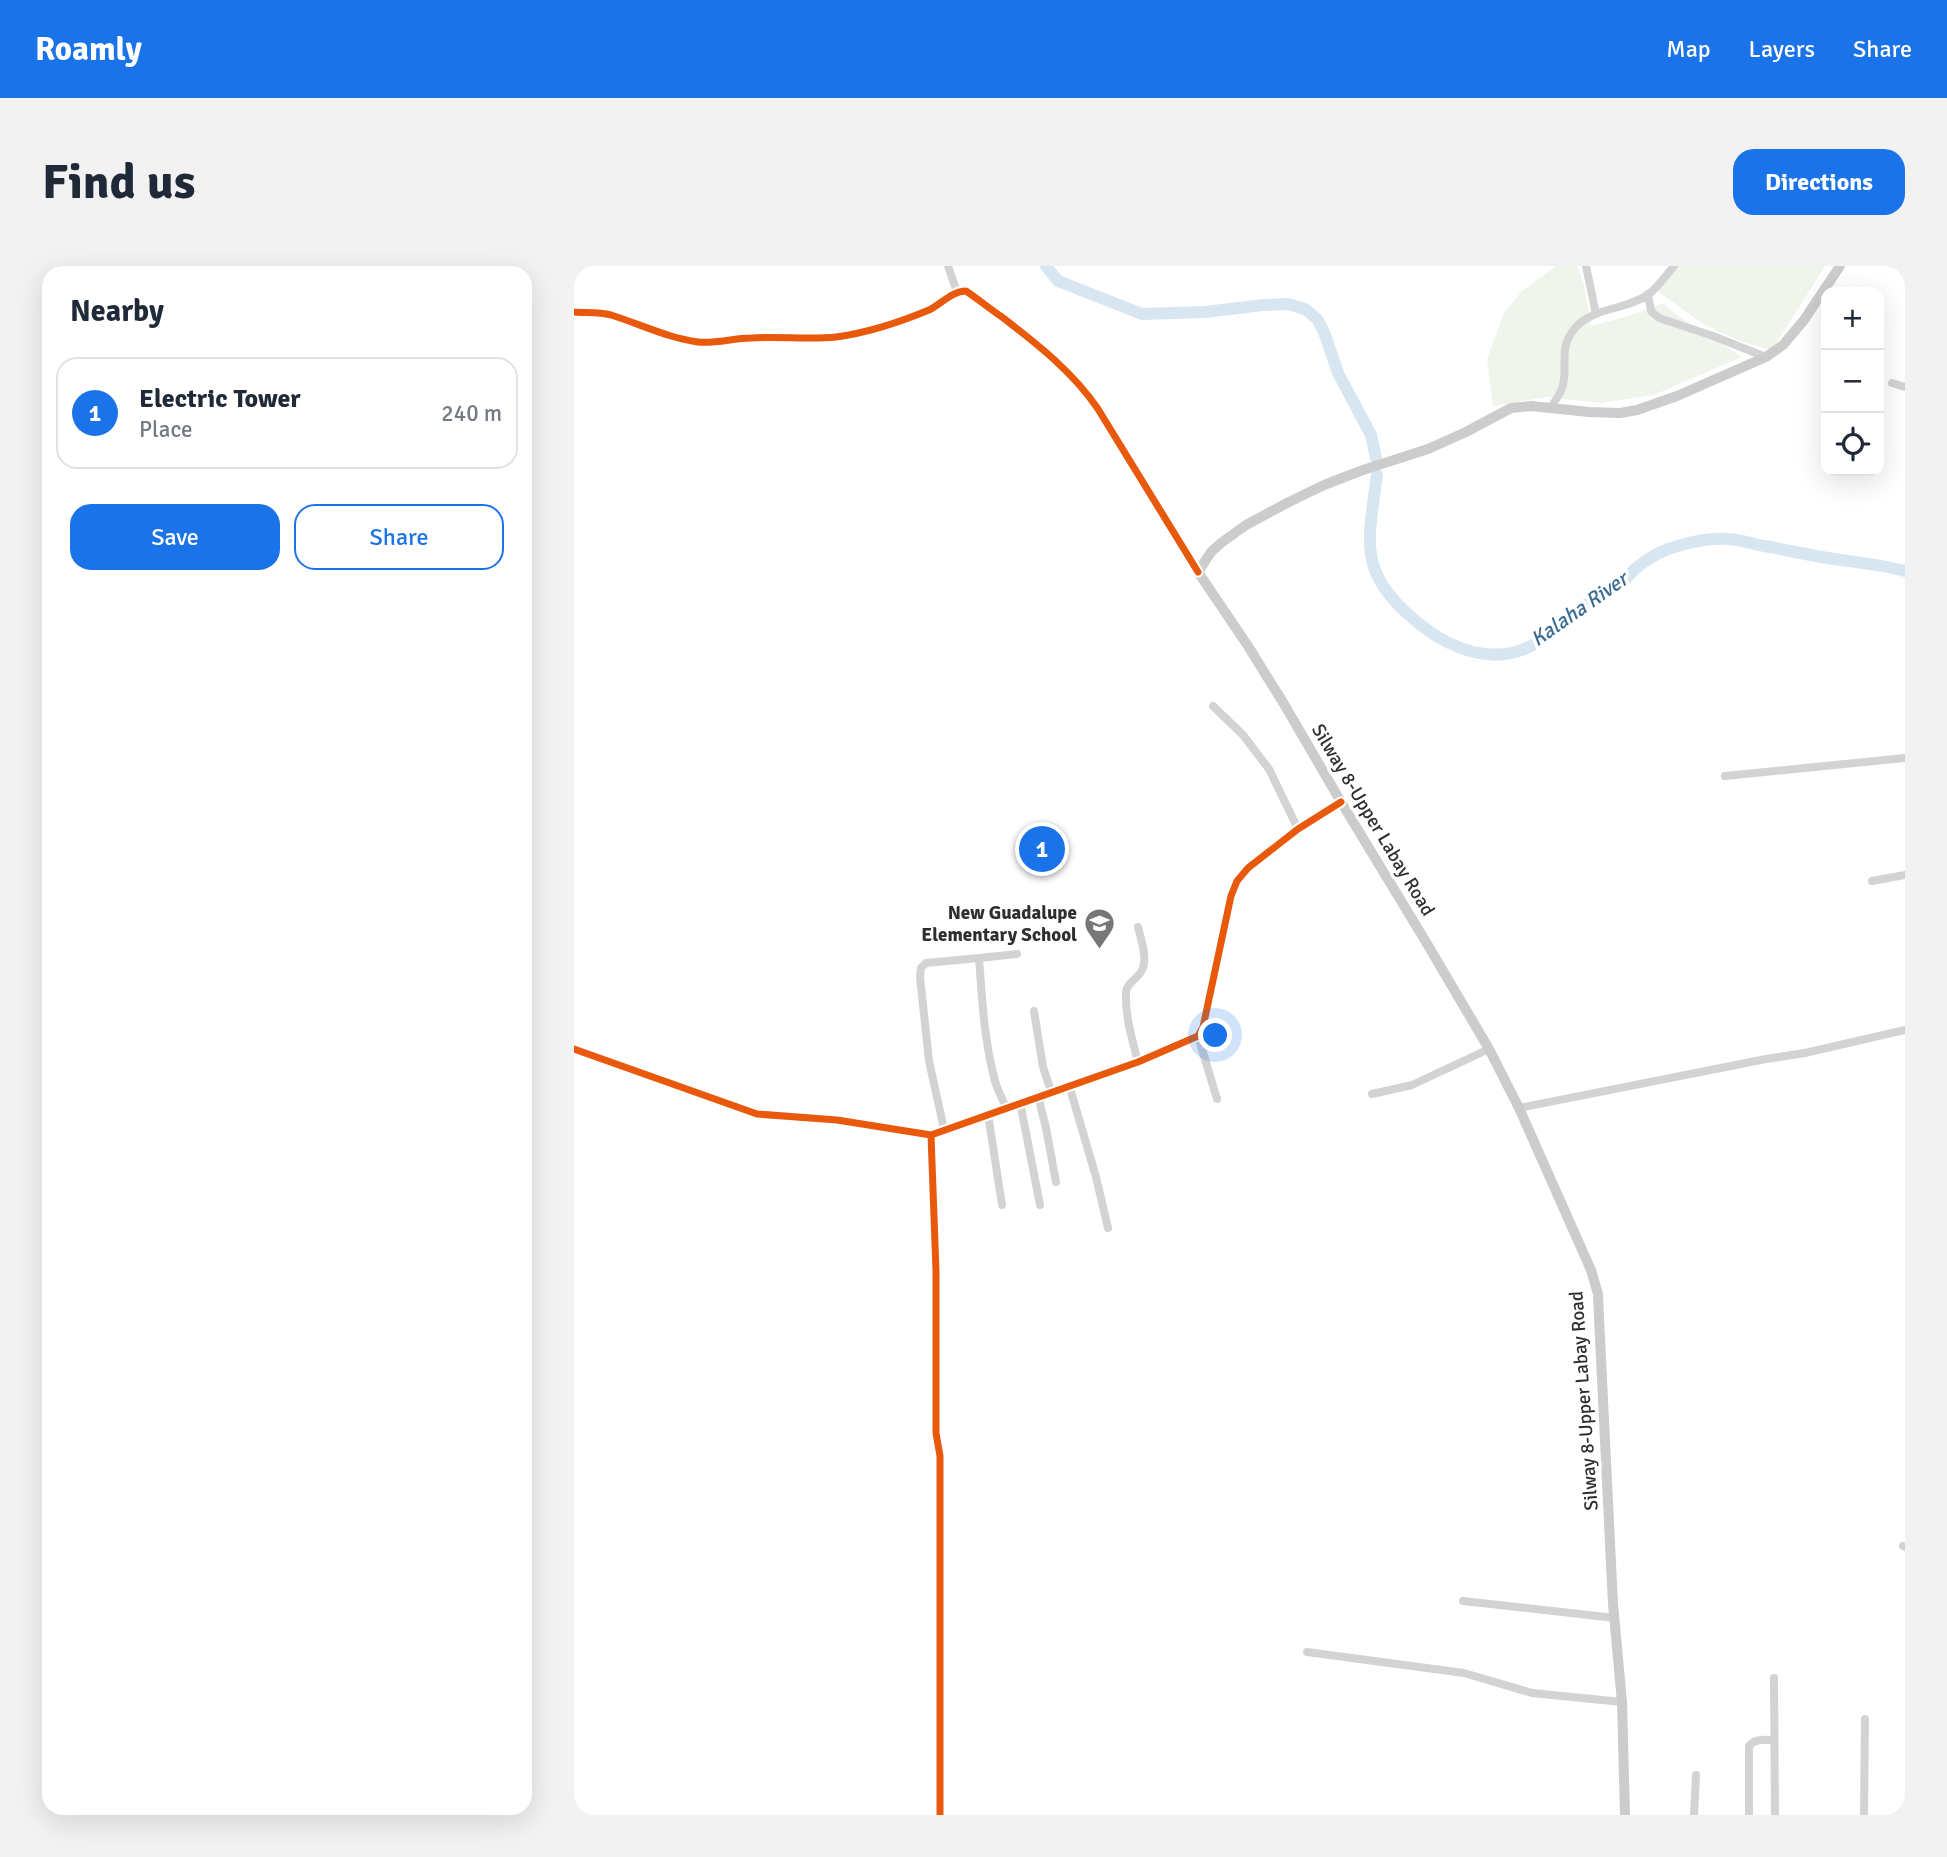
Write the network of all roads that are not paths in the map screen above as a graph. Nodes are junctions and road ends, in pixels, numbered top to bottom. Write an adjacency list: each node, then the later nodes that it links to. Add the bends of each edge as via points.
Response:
1 (948, 266): 5 (street)
2 (1586, 266): 8 (street)
3 (1674, 266): 6 (street)
4 (1840, 266): 9 (main road, via 1804,320)
5 (957, 292): 7 (street, via 895,322 855,334 817,338 696,342 609,315); 13 (street, via 970,293 1017,329 1084,390)
6 (1648, 294): 8 (street); 9 (street, via 1651,311 1659,318)
7 (574, 312)
8 (1596, 314): 12 (street, via 1567,341 1564,383)
9 (1766, 357): 12 (main road, via 1637,410)
10 (1892, 383): 11 (street)
11 (1905, 387)
12 (1550, 408): 13 (main road, via 1511,408 1428,449 1324,485 1233,533 1211,552)
13 (1198, 572): 17 (main road, Silway 8-Upper Labay Road, via 1248,646)
14 (1213, 706): 18 (street, via 1269,769)
15 (1905, 758): 16 (street)
16 (1725, 776)
17 (1340, 802): 18 (street); 28 (main road, Silway 8-Upper Labay Road)
18 (1298, 829): 26 (street, via 1237,881)
19 (1905, 875): 20 (street)
20 (1872, 881)
21 (1139, 928): 29 (street, via 1144,965 1126,990)
22 (1017, 954): 23 (street)
23 (979, 958): 36 (street, via 988,1047); 39 (street, via 929,962 920,972 929,1061)
24 (1034, 1012): 31 (street)
25 (1905, 1030): 37 (street)
26 (1198, 1036): 29 (street); 34 (street)
27 (574, 1049): 40 (street, via 757,1114 837,1120)
28 (1489, 1049): 32 (street, via 1412,1085); 37 (main road, Silway 8-Upper Labay Road)
29 (1138, 1062): 30 (street)
30 (1069, 1085): 31 (street); 44 (street)
31 (1051, 1091): 33 (street)
32 (1372, 1094)
33 (1038, 1096): 35 (street); 41 (street)
34 (1217, 1100)
35 (1020, 1102): 36 (street); 43 (street)
36 (1006, 1107): 38 (street)
37 (1519, 1108): 46 (main road, Silway 8-Upper Labay Road, via 1598,1294)
38 (988, 1114): 39 (street); 42 (street)
39 (944, 1129): 40 (street)
40 (931, 1135): 53 (street, via 940,1456)
41 (1056, 1182)
42 (1002, 1205)
43 (1040, 1205)
44 (1108, 1228)
45 (1463, 1601): 46 (street)
46 (1615, 1619): 49 (main road, Silway 8-Upper Labay Road)
47 (1307, 1653): 49 (street, via 1465,1672 1532,1693)
48 (1774, 1678): 51 (street)
49 (1622, 1702): 54 (main road, Silway 8-Upper Labay Road)
50 (1865, 1719): 58 (street)
51 (1774, 1740): 56 (street, via 1753,1741 1749,1746); 57 (street)
52 (1696, 1775): 55 (street)
53 (940, 1815)
54 (1625, 1815)
55 (1694, 1815)
56 (1749, 1815)
57 (1775, 1815)
58 (1864, 1815)

